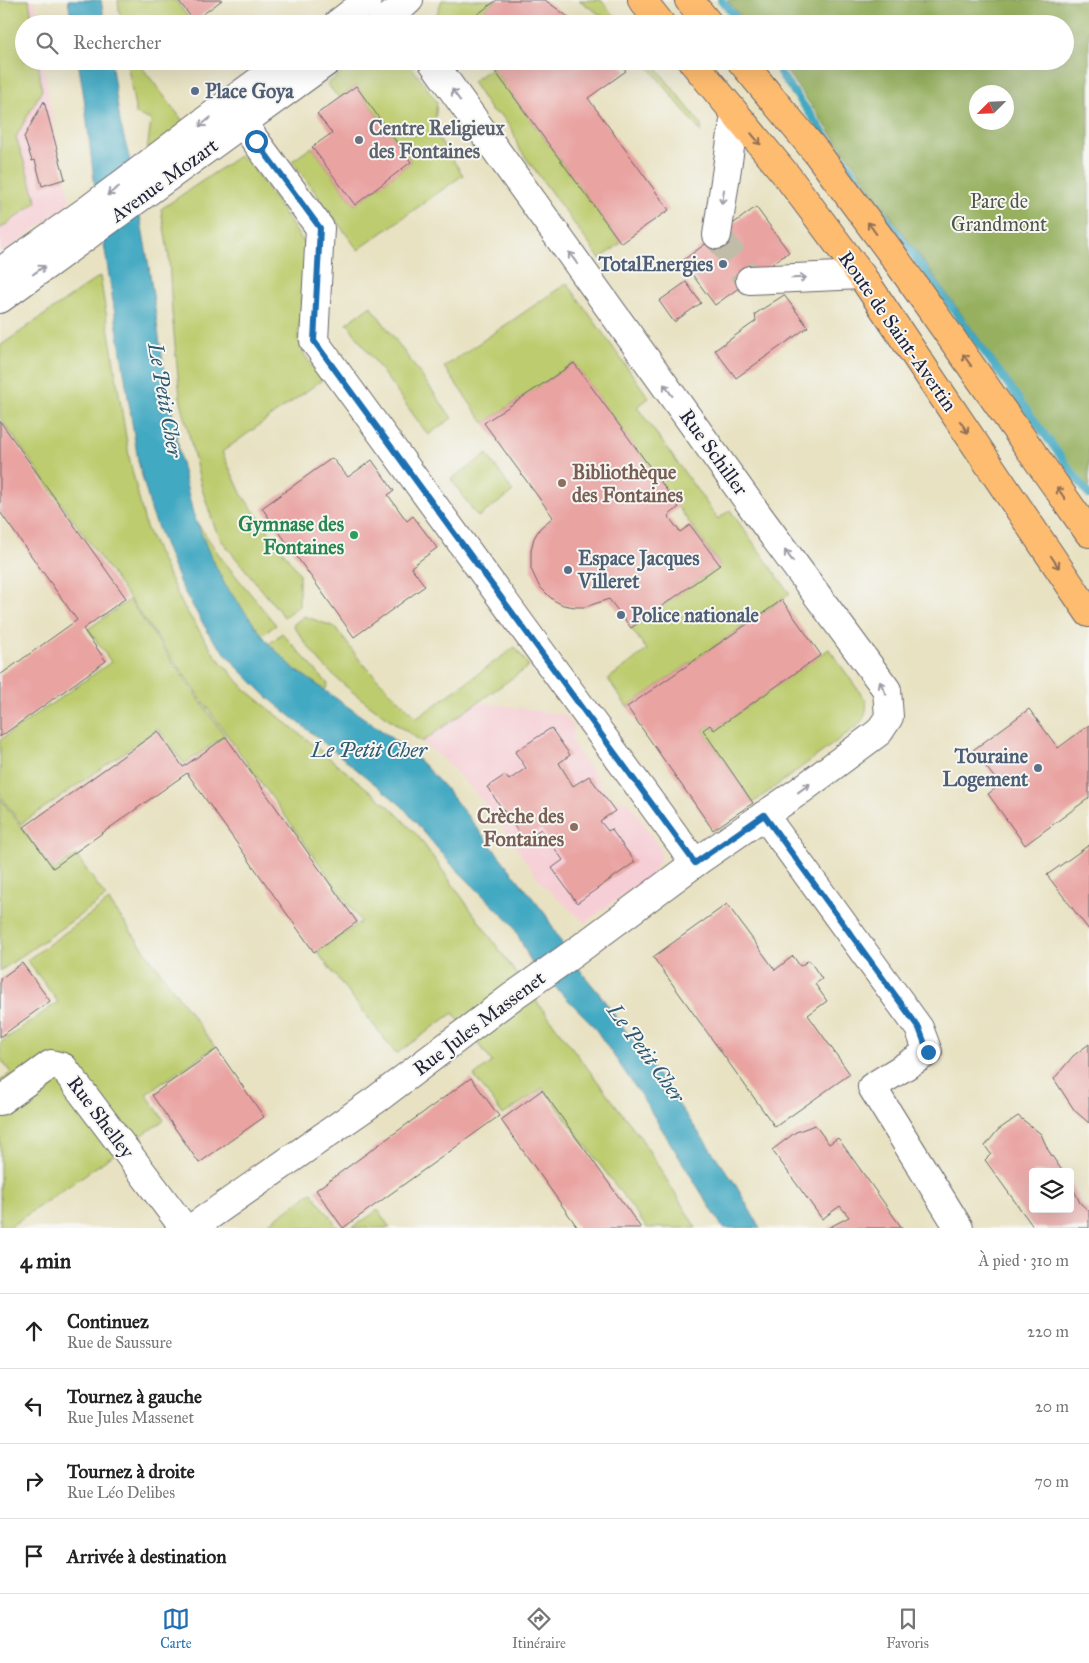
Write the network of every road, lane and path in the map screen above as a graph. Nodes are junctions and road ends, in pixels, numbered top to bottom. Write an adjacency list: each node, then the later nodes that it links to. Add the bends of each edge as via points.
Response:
1 (368, 0): 4 (street)
2 (642, 0): 5 (main road)
3 (689, 0): 6 (main road)
4 (349, 15)
5 (654, 15)
6 (702, 15)
7 (277, 70): 12 (street, Avenue Mozart)
8 (312, 70): 12 (street, Avenue Mozart)
9 (438, 70): 22 (street, Rue Schiller, one-way to 9, via 879,732 889,717 887,690)
10 (699, 70): 13 (main road, Route de Saint-Avertin)
11 (748, 70): 20 (main road, Route de Saint-Avertin, one-way to 11, via 817,153)
12 (236, 113): 14 (street, Avenue Mozart); 23 (street, via 320,228 314,341)
13 (735, 114): 15 (street, one-way to 15); 17 (main road, Route de Saint-Avertin, one-way to 17, via 787,176)
14 (89, 221): 16 (street, Avenue Mozart); 19 (street, Avenue Mozart, one-way to 14)
15 (717, 235)
16 (0, 272)
17 (861, 275): 18 (street, one-way to 17); 21 (main road, Route de Saint-Avertin, one-way to 21)
18 (750, 280)
19 (0, 299)
20 (1089, 533)
21 (1089, 613)
22 (764, 815): 23 (street, Rue Jules Massenet); 27 (street, via 919,1028 928,1052 872,1086)
23 (695, 863): 26 (street, Rue Jules Massenet, via 377,1100)
24 (0, 1100): 25 (street, Rue Shelley, via 51,1064 63,1067)
25 (184, 1228)
26 (192, 1228)
27 (959, 1228)

